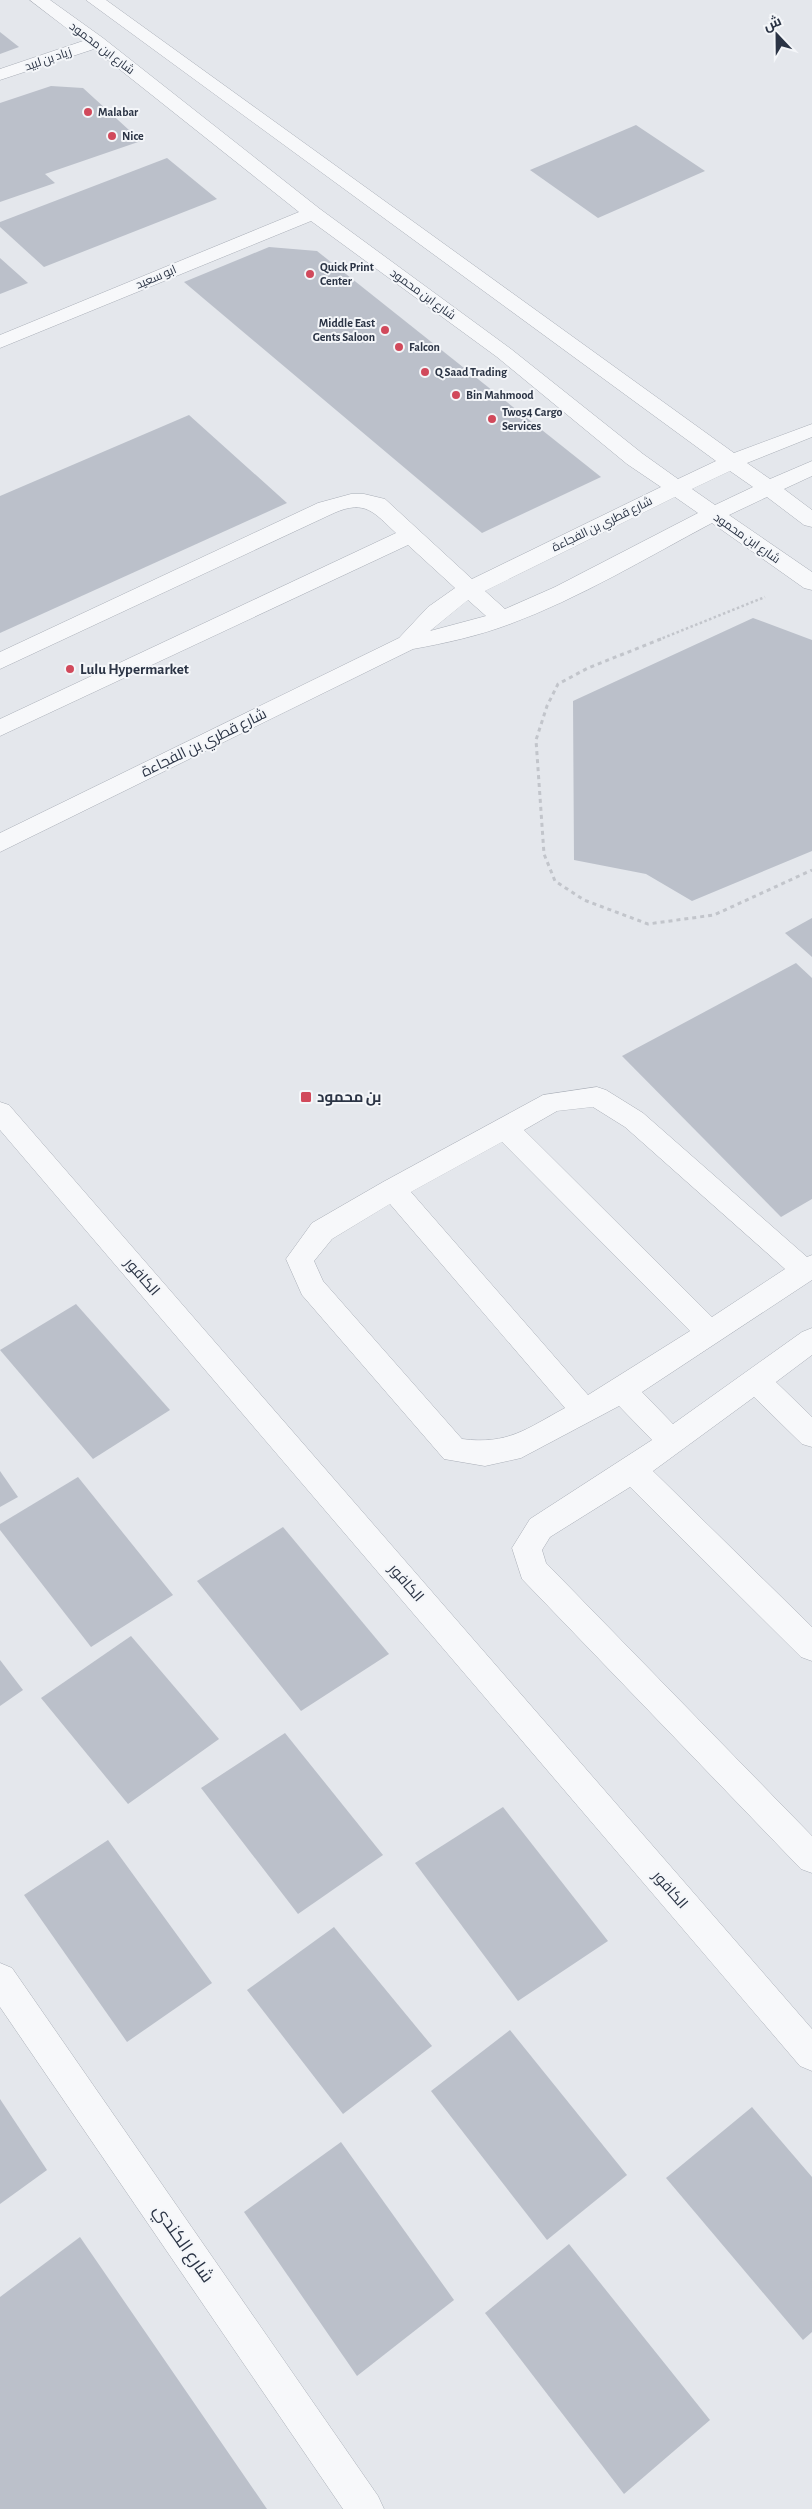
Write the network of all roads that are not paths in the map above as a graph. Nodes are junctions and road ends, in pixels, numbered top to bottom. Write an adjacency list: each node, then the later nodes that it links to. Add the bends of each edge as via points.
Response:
1 (38, 0): 3 (street, شارع ابن محمود)
2 (95, 0): 8 (street)
3 (97, 42): 4 (street, زياد بن لبيد); 5 (street, شارع ابن محمود)
4 (0, 75)
5 (313, 213): 6 (street, ابو سعيد); 10 (street, شارع ابن محمود, via 504,353)
6 (0, 342)
7 (812, 430): 8 (street, شارع قطري بن الفجاءة)
8 (730, 462): 10 (street, شارع قطري بن الفجاءة); 11 (street)
9 (812, 468): 11 (street, شارع قطري بن الفجاءة)
10 (676, 488): 12 (street, شارع ابن محمود); 16 (street, شارع قطري بن الفجاءة)
11 (767, 488): 12 (street, شارع قطري بن الفجاءة); 13 (street)
12 (713, 514): 15 (street, شارع ابن محمود); 17 (street, شارع قطري بن الفجاءة, via 563,592)
13 (812, 520)
14 (411, 535): 16 (street); 19 (street, via 377,504 364,499 336,504); 20 (street)
15 (810, 582)
16 (470, 589): 17 (street); 18 (street, شارع قطري بن الفجاءة, via 447,602)
17 (502, 619): 18 (street, شارع قطري بن الفجاءة, via 455,634)
18 (407, 642): 21 (street, شارع قطري بن الفجاءة)
19 (0, 661)
20 (0, 728)
21 (0, 844)
22 (0, 1112): 37 (street, الكافور)
23 (505, 1128): 24 (street); 25 (street, via 552,1102 597,1096 634,1120); 26 (street)
24 (393, 1189): 30 (street); 30 (street, via 322,1232 300,1259 312,1287 454,1450 485,1454 521,1446)
25 (808, 1268): 26 (street)
26 (709, 1332): 29 (street)
27 (812, 1340): 28 (street)
28 (756, 1381): 31 (street); 32 (street)
29 (622, 1390): 30 (street); 32 (street)
30 (585, 1411)
31 (812, 1435)
32 (672, 1442): 33 (street)
33 (632, 1470): 34 (street); 35 (street, via 540,1528 527,1548 532,1570)
34 (812, 1647)
35 (812, 1858)
36 (0, 1979): 38 (street, شارع الكندي)
37 (812, 2054)
38 (365, 2509)

